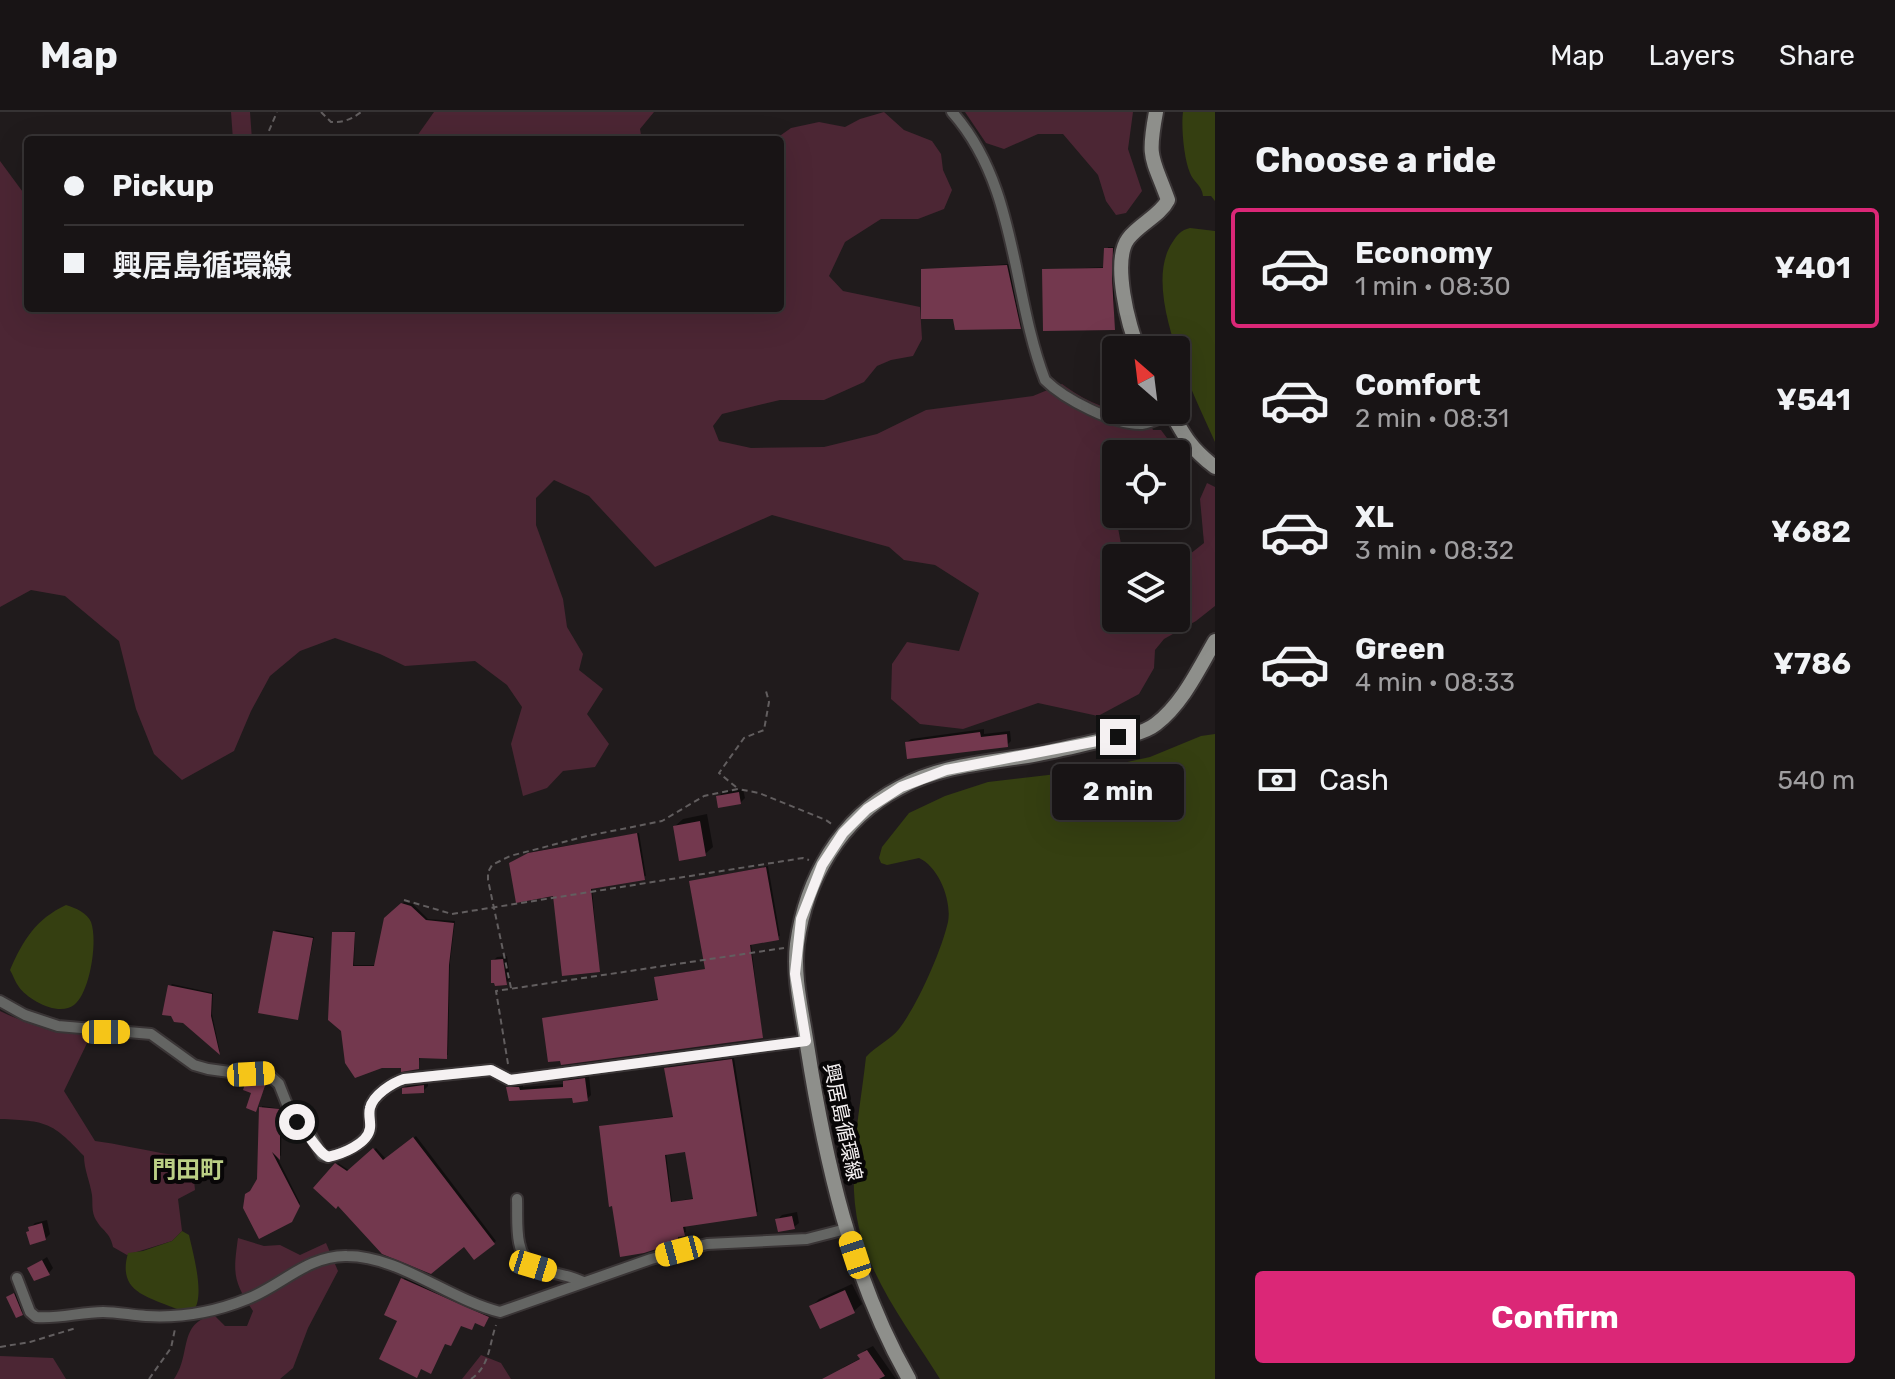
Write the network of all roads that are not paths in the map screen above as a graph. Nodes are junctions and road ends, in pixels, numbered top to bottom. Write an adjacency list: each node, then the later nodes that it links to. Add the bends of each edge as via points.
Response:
1 (952, 112): 4 (street, via 989,168 1045,380 1074,402)
2 (1156, 112): 3 (main road, via 1149,147 1168,200 1123,247 1124,296)
3 (1135, 336)
4 (1102, 413)
5 (1178, 424): 6 (main road, via 1194,450)
6 (1215, 467)
7 (1215, 641): 9 (main road, 興居島循環線, via 1170,712 1152,727 923,777 884,797 843,833 808,897 797,946 795,974)
8 (0, 1001): 9 (street, via 58,1026 151,1034 208,1069 267,1073 279,1084 290,1112 328,1157 368,1135 375,1098 404,1079 491,1070 510,1080)
9 (806, 1041): 11 (main road, 興居島循環線)
10 (517, 1199): 13 (street, via 524,1257 533,1266)
11 (846, 1229): 13 (street, via 807,1239 707,1244); 14 (main road, 興居島循環線, via 863,1280)
12 (17, 1278): 13 (street, via 36,1317 100,1312 178,1316 222,1308 250,1299 303,1268 347,1256 378,1259 476,1306 500,1312)
13 (583, 1282)
14 (909, 1379)

